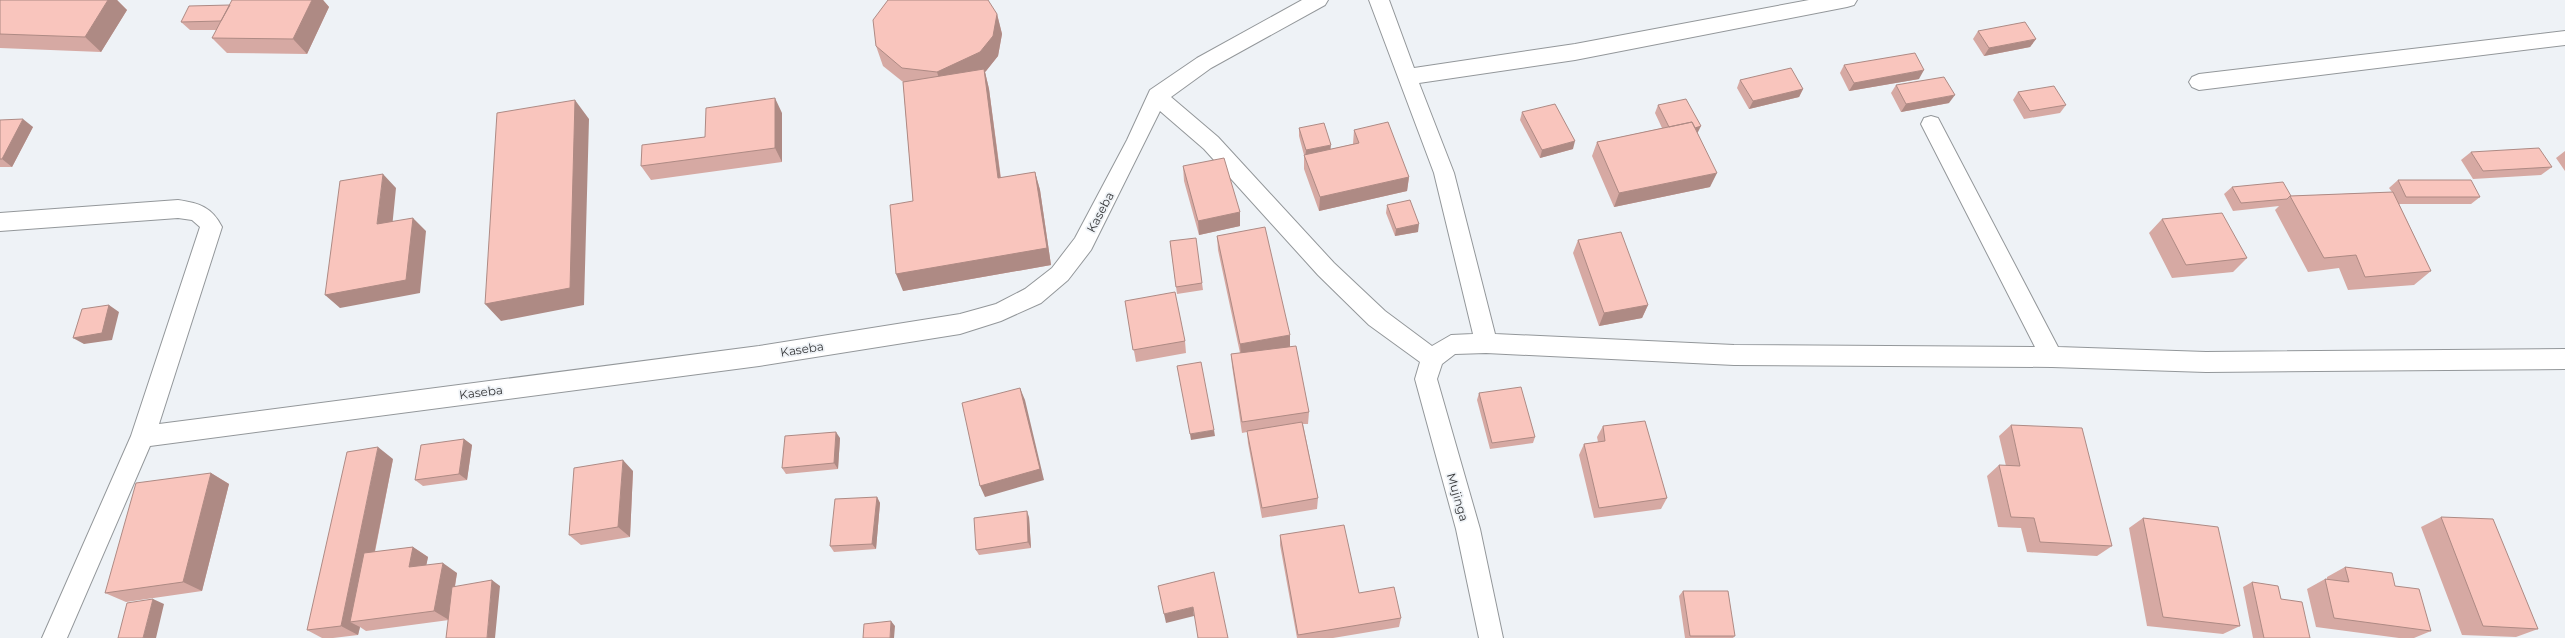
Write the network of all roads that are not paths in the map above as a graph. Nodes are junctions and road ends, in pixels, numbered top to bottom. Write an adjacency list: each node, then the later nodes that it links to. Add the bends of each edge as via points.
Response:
1 (1318, 0): 7 (street, via 1204,62)
2 (1379, 0): 5 (street)
3 (1847, 0): 5 (street, via 1575,52)
4 (2565, 38): 6 (street)
5 (1407, 77): 10 (street, via 1444,173)
6 (2199, 82)
7 (1157, 96): 12 (street, via 1211,143 1326,269 1378,318); 14 (street, Kaseba, via 1137,141 1083,244 1060,274 1033,296 1001,312 960,324 759,356)
8 (1931, 124): 11 (street)
9 (0, 222): 14 (street, via 178,209 197,211 206,217 211,227)
10 (1486, 343): 11 (street, via 1734,355); 12 (street, via 1451,345)
11 (2052, 357): 13 (street, via 2206,362)
12 (1432, 358): 16 (street, Mujinga, via 1426,380 1468,529)
13 (2565, 359)
14 (143, 436): 15 (street)
15 (54, 638)
16 (1491, 638)

